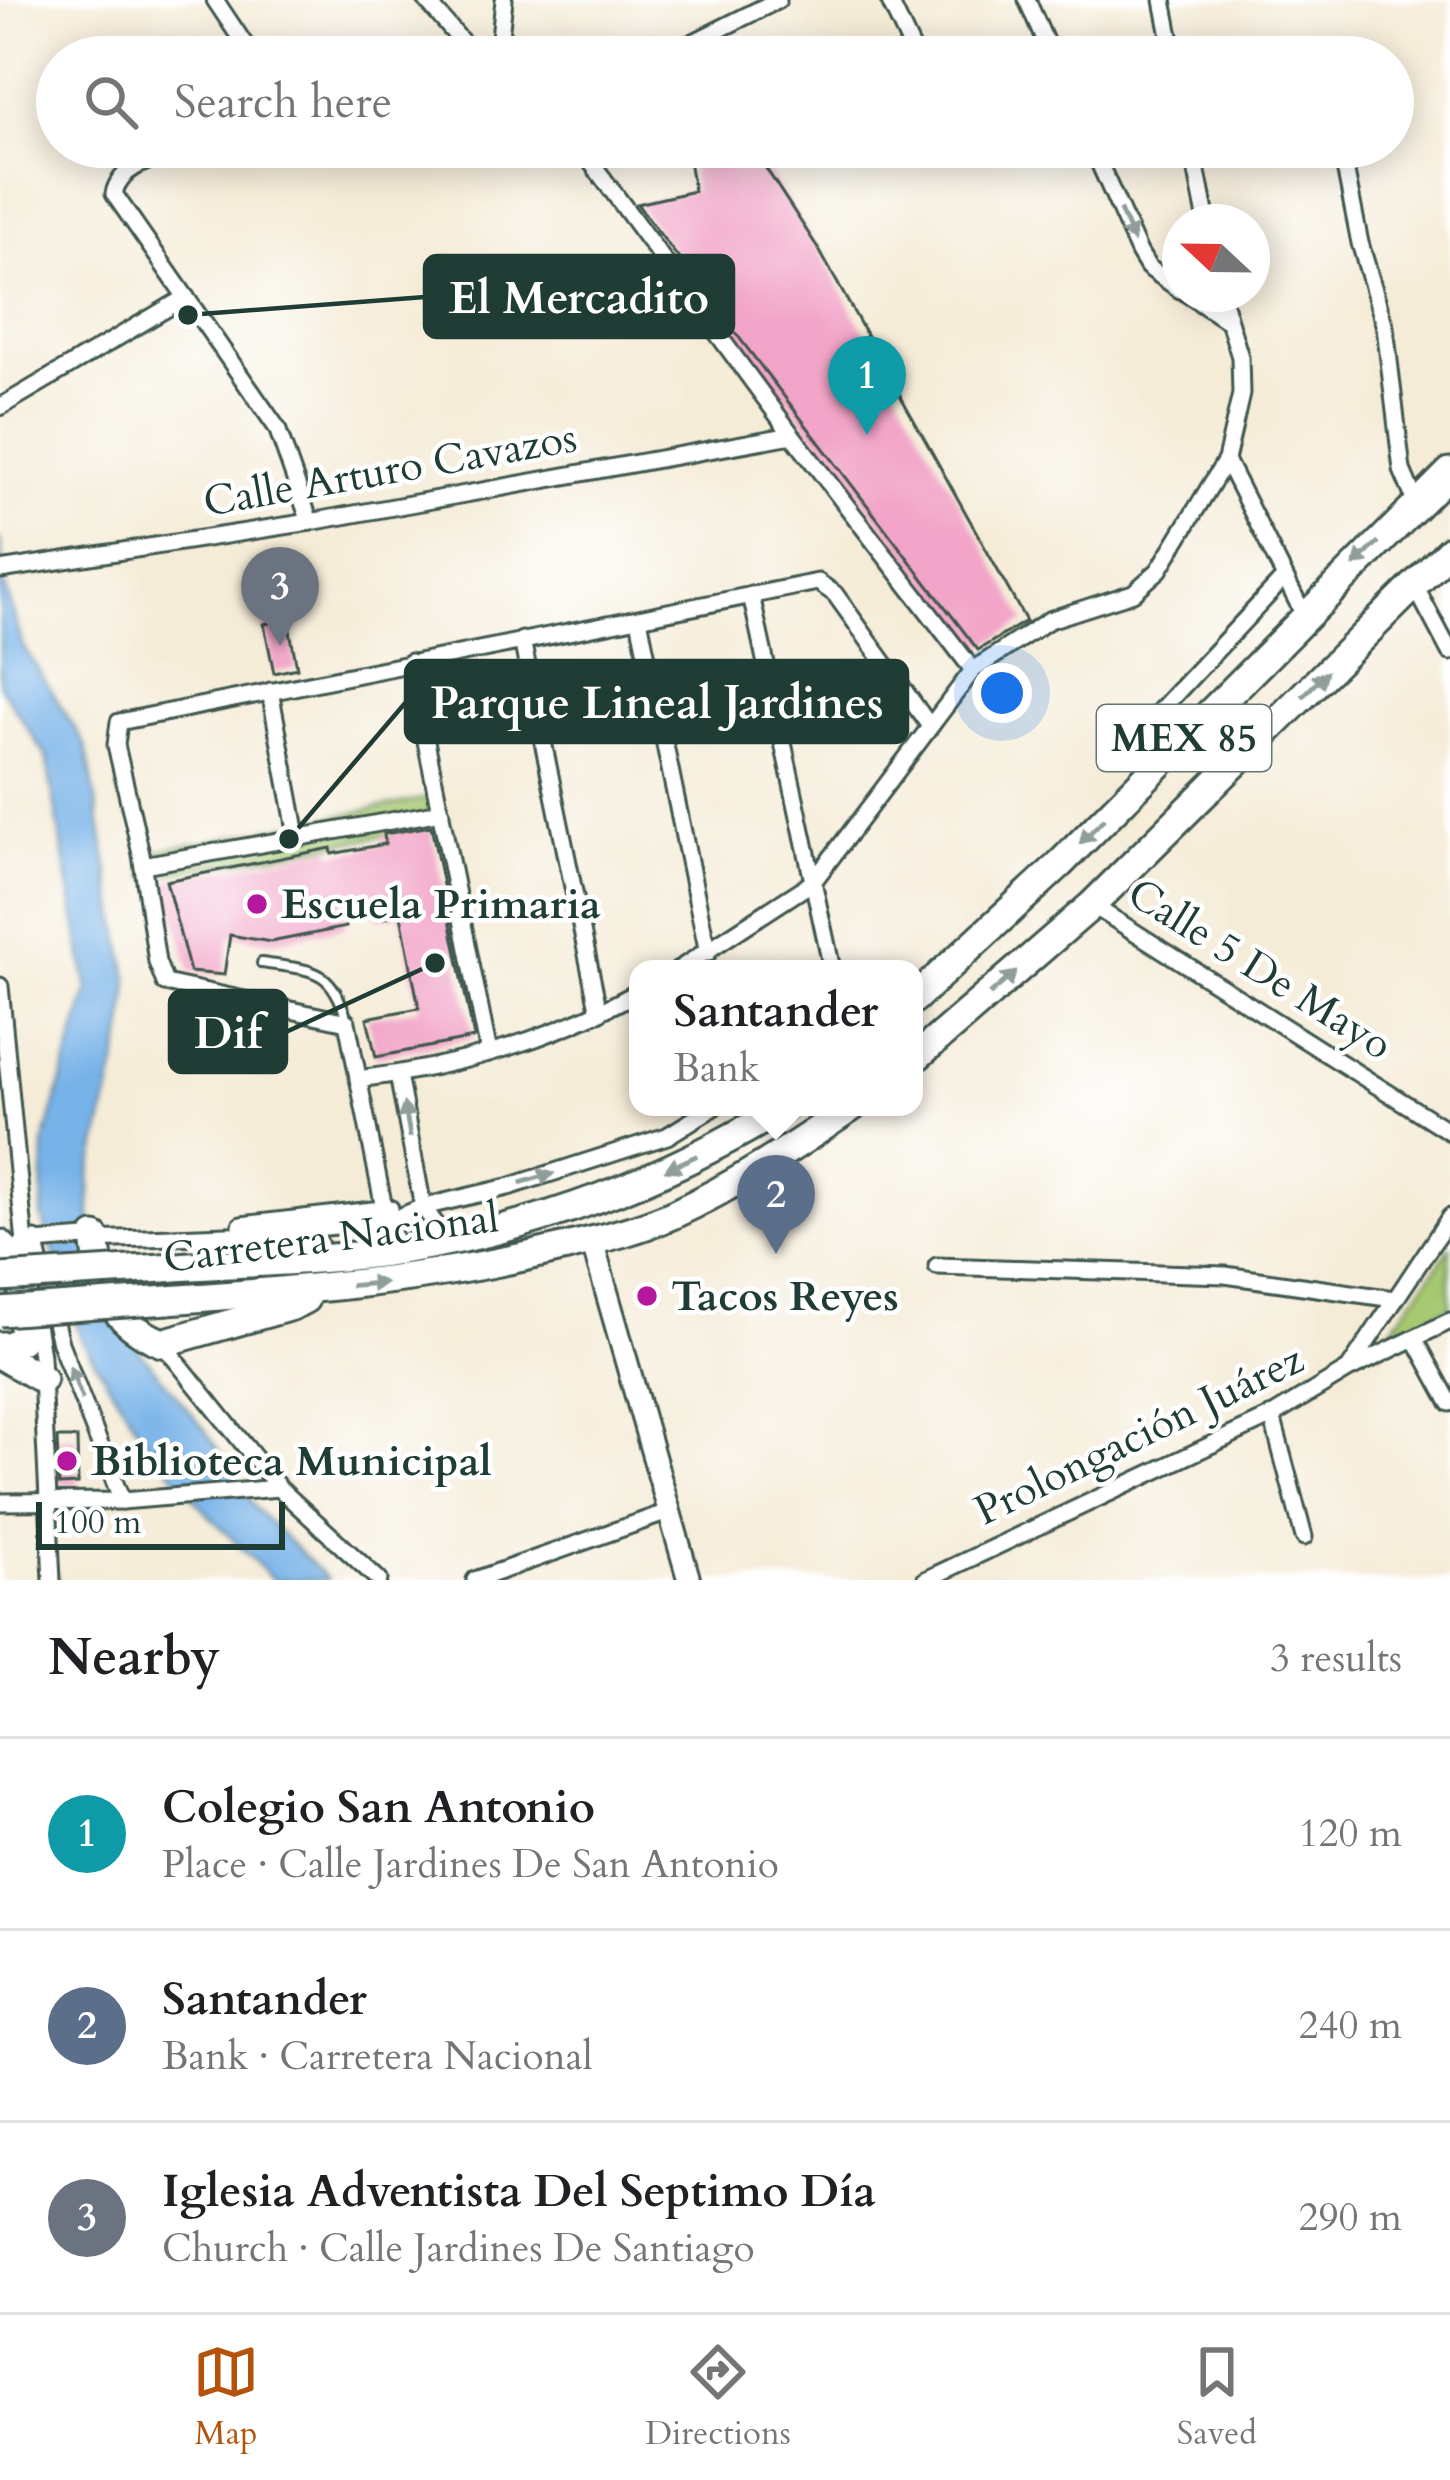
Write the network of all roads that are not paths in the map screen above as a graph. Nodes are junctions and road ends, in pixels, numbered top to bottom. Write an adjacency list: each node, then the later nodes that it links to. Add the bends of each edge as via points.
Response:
1 (215, 0): 8 (street)
2 (426, 0): 9 (street)
3 (504, 0): 10 (street)
4 (778, 0): 11 (street)
5 (889, 0): 12 (street)
6 (1027, 0): 13 (street)
7 (1162, 0): 14 (street)
8 (239, 36)
9 (456, 36)
10 (503, 36)
11 (706, 36)
12 (906, 36)
13 (1043, 36)
14 (1170, 36)
15 (134, 168): 22 (street, via 114,194)
16 (595, 168): 27 (street)
17 (1101, 168): 21 (street, one-way to 21, via 1138,252)
18 (1196, 168): 20 (street)
19 (1345, 168): 30 (street, via 1385,327 1402,470)
20 (1203, 204)
21 (1162, 277)
22 (186, 297): 26 (street); 31 (street, via 277,428)
23 (1214, 312): 25 (street)
24 (1224, 312): 25 (street)
25 (1226, 320): 28 (street, via 1240,357 1241,394)
26 (0, 406)
27 (792, 435): 31 (street, Calle Arturo Cavazos); 42 (street)
28 (1226, 460): 34 (street); 42 (street, via 1159,570 1133,593 1048,620)
29 (1450, 472): 30 (highway, MEX 85)
30 (1417, 505): 37 (highway, MEX 85, one-way to 37)
31 (310, 522): 33 (street, Calle Arturo Cavazos)
32 (1445, 566): 35 (highway, MEX 85)
33 (0, 570)
34 (1284, 578): 37 (street); 44 (street)
35 (1414, 586): 39 (street); 50 (highway, MEX 85, one-way to 35)
36 (752, 595): 38 (street); 45 (street, via 810,582 828,586); 49 (street)
37 (1304, 615): 56 (highway, MEX 85, one-way to 56)
38 (639, 619): 40 (street); 51 (street)
39 (1447, 639)
40 (522, 640): 41 (street); 58 (street)
41 (410, 662): 43 (street); 46 (street)
42 (973, 670): 45 (street)
43 (270, 692): 47 (street); 48 (street, via 118,722)
44 (1154, 718)
45 (929, 725): 49 (street)
46 (441, 812): 47 (street); 62 (street)
47 (297, 835): 48 (street)
48 (143, 865): 59 (street, via 165,982)
49 (813, 882): 51 (street); 53 (street)
50 (1092, 905): 61 (highway, MEX 85, one-way to 50); 68 (street, Calle 5 De Mayo)
51 (708, 953): 52 (street)
52 (695, 960)
53 (830, 960)
54 (262, 963): 59 (lane, via 317,971 336,986)
55 (0, 986): 60 (street)
56 (923, 991)
57 (629, 997): 58 (street)
58 (599, 1013): 62 (street)
59 (347, 1022): 64 (street)
60 (1, 1028): 74 (street)
61 (923, 1051)
62 (489, 1053): 63 (street)
63 (398, 1075): 64 (street); 69 (street, one-way to 63)
64 (358, 1079): 70 (street)
65 (699, 1116): 69 (street, one-way to 65, via 600,1160)
66 (768, 1116): 76 (highway, Carretera Nacional, one-way to 76, via 626,1189)
67 (839, 1116): 75 (highway, Carretera Nacional, via 670,1216)
68 (1450, 1132)
69 (423, 1207): 70 (street); 76 (street)
70 (387, 1215): 72 (street); 73 (street); 77 (street)
71 (1450, 1217): 82 (street, Prolongación Juárez)
72 (247, 1235): 73 (street); 78 (highway)
73 (90, 1239): 74 (street); 86 (highway, via 110,1301 128,1324)
74 (22, 1240): 87 (highway, via 21,1340); 90 (street); 95 (street, one-way to 74)
75 (592, 1240): 81 (highway, Carretera Nacional, one-way to 75, via 495,1265); 97 (main road)
76 (448, 1241): 77 (highway, Carretera Nacional)
77 (398, 1250): 78 (highway, Carretera Nacional)
78 (359, 1254): 80 (highway, Carretera Nacional, bridge)
79 (938, 1266): 82 (street, via 1226,1276)
80 (0, 1277)
81 (325, 1288): 83 (highway, Carretera Nacional, bridge); 86 (highway, via 292,1306)
82 (1394, 1299): 89 (street, Prolongación Juárez)
83 (0, 1312)
84 (1450, 1322): 85 (street)
85 (1415, 1339): 89 (street); 91 (street)
86 (162, 1343): 93 (street)
87 (0, 1346)
88 (0, 1355): 90 (highway)
89 (1348, 1370): 92 (street, Prolongación Juárez)
90 (42, 1379): 94 (street)
91 (1450, 1403)
92 (1272, 1416): 98 (street); 103 (street, Prolongación Juárez)
93 (279, 1489): 95 (street); 100 (street)
94 (48, 1499): 95 (street); 96 (street); 99 (street)
95 (122, 1501)
96 (0, 1502)
97 (668, 1512): 101 (street); 102 (main road)
98 (1304, 1537)
99 (52, 1580)
100 (379, 1580)
101 (475, 1580)
102 (689, 1580)
103 (925, 1580)

